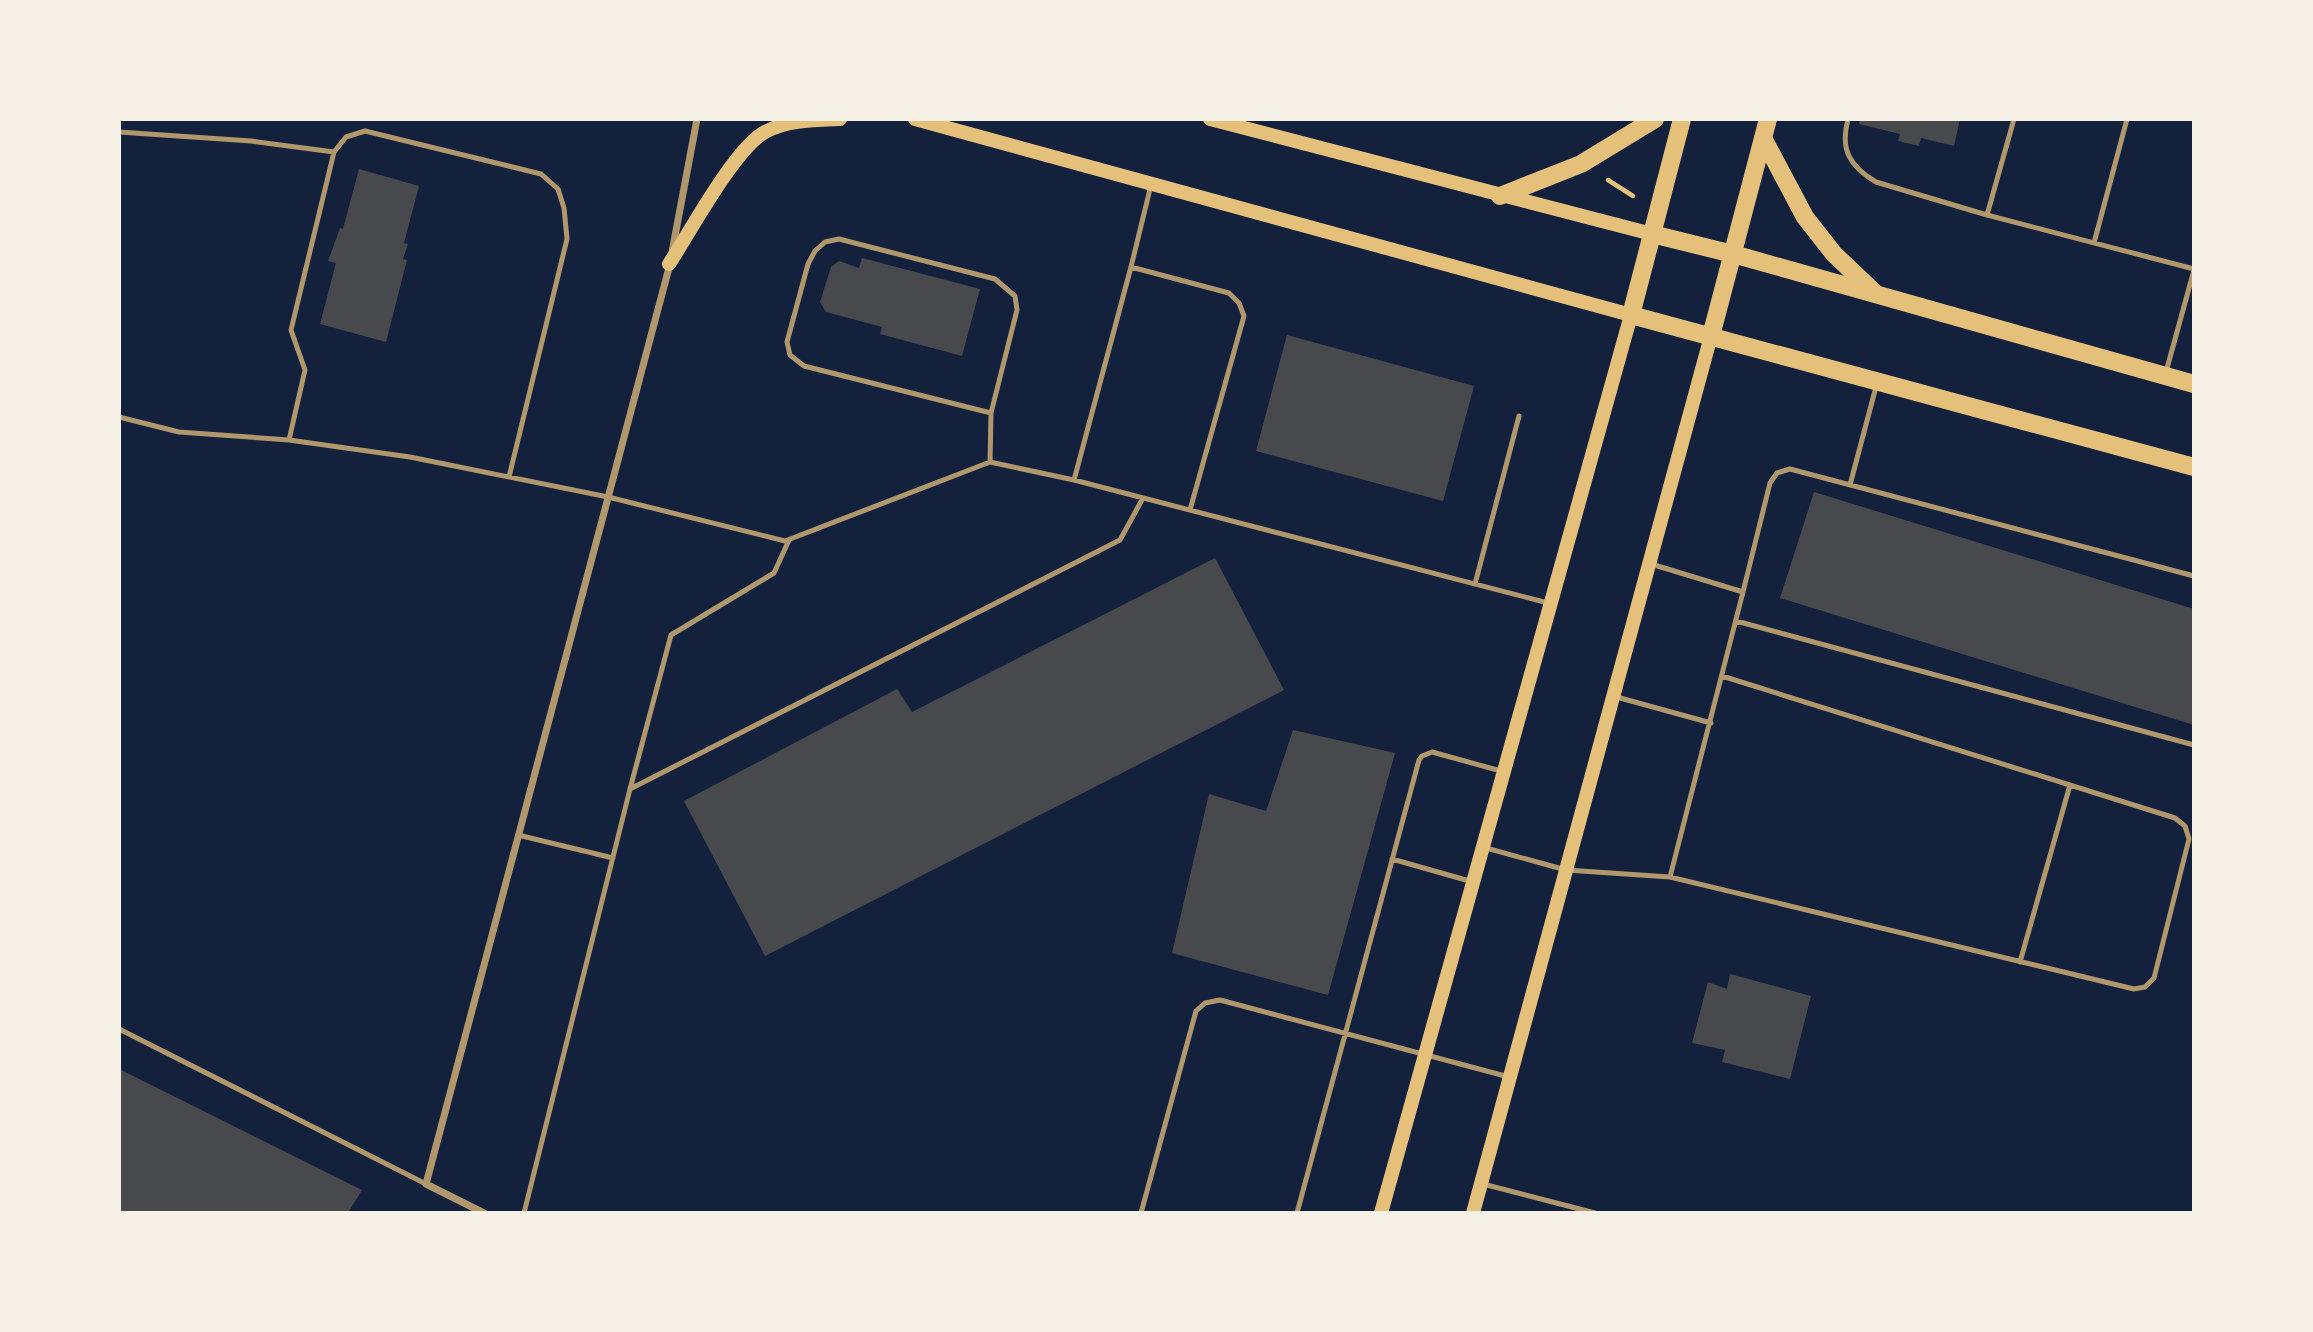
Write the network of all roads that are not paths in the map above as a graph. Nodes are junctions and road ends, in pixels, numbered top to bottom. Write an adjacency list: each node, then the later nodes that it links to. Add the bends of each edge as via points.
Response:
1 (697, 119): 20 (street)
2 (840, 119): 20 (main road, via 790,124 764,132 751,142)
3 (915, 119): 14 (main road)
4 (1210, 119): 15 (main road)
5 (1655, 119): 15 (main road, via 1581,164)
6 (1682, 119): 17 (main road)
7 (1768, 119): 12 (main road)
8 (1848, 119): 16 (lane, via 1845,146 1865,175)
9 (2014, 119): 16 (lane)
10 (2127, 119): 18 (lane)
11 (119, 132): 13 (lane)
12 (1763, 138): 19 (main road); 23 (main road, via 1805,217 1834,254)
13 (334, 152): 32 (lane, via 291,330 305,370); 35 (lane, via 346,137 365,131 541,174 558,189 567,239)
14 (1151, 184): 21 (lane); 24 (main road)
15 (1500, 196): 17 (main road)
16 (1987, 215): 18 (lane)
17 (1652, 234): 19 (main road); 24 (main road)
18 (2094, 243): 22 (lane)
19 (1733, 254): 23 (main road); 25 (main road)
20 (669, 264): 38 (street)
21 (1131, 267): 36 (lane); 40 (lane, via 1229,293 1244,316)
22 (2194, 269): 26 (lane)
23 (1877, 295): 26 (main road)
24 (1631, 315): 25 (main road); 46 (main road)
25 (1711, 336): 27 (main road); 42 (main road)
26 (2165, 376): 28 (main road)
27 (1878, 381): 34 (main road); 37 (lane)
28 (2194, 384)
29 (991, 413): 29 (lane, via 1017,310 1008,288 995,279 839,239 825,242 815,251 807,264 788,342 790,355 804,366); 33 (lane)
30 (1519, 416): 44 (lane)
31 (119, 417): 32 (lane, via 179,432)
32 (289, 440): 35 (lane)
33 (990, 462): 36 (lane); 41 (lane)
34 (2194, 467)
35 (509, 477): 38 (lane)
36 (1074, 480): 39 (lane)
37 (1850, 485): 43 (lane); 45 (lane, via 1790,469 1777,473 1770,483)
38 (608, 497): 41 (lane); 55 (street)
39 (1143, 498): 40 (lane); 54 (lane, via 1120,540)
40 (1190, 510): 44 (lane)
41 (789, 540): 54 (lane, via 774,573 671,635)
42 (1650, 564): 45 (lane); 49 (main road)
43 (2194, 576)
44 (1475, 584): 46 (lane)
45 (1743, 592): 47 (lane)
46 (1550, 604): 52 (main road)
47 (1736, 621): 48 (lane); 51 (lane)
48 (1722, 676): 50 (lane); 53 (lane)
49 (1613, 696): 50 (lane); 59 (main road)
50 (1711, 723): 60 (lane)
51 (2194, 745)
52 (1504, 772): 56 (main road); 58 (lane, via 1432,752 1422,756)
53 (2070, 785): 62 (lane); 62 (lane, via 2175,818 2185,826 2189,839 2154,978 2145,987 2134,989)
54 (630, 789): 57 (lane)
55 (518, 835): 57 (lane); 68 (street)
56 (1483, 847): 59 (lane); 61 (main road)
57 (613, 858): 70 (lane)
58 (1392, 859): 61 (lane); 64 (lane)
59 (1566, 870): 60 (lane); 66 (main road)
60 (1670, 877): 62 (lane)
61 (1473, 882): 65 (main road)
62 (2020, 962)
63 (119, 1029): 68 (lane)
64 (1345, 1033): 65 (lane); 71 (lane, via 1220,1000 1205,1003 1196,1011); 72 (lane)
65 (1424, 1055): 66 (lane); 73 (main road)
66 (1510, 1077): 67 (main road)
67 (1481, 1183): 74 (main road); 75 (lane)
68 (426, 1184): 69 (street)
69 (484, 1213)
70 (524, 1213)
71 (1141, 1213)
72 (1297, 1213)
73 (1381, 1213)
74 (1473, 1213)
75 (1595, 1213)

